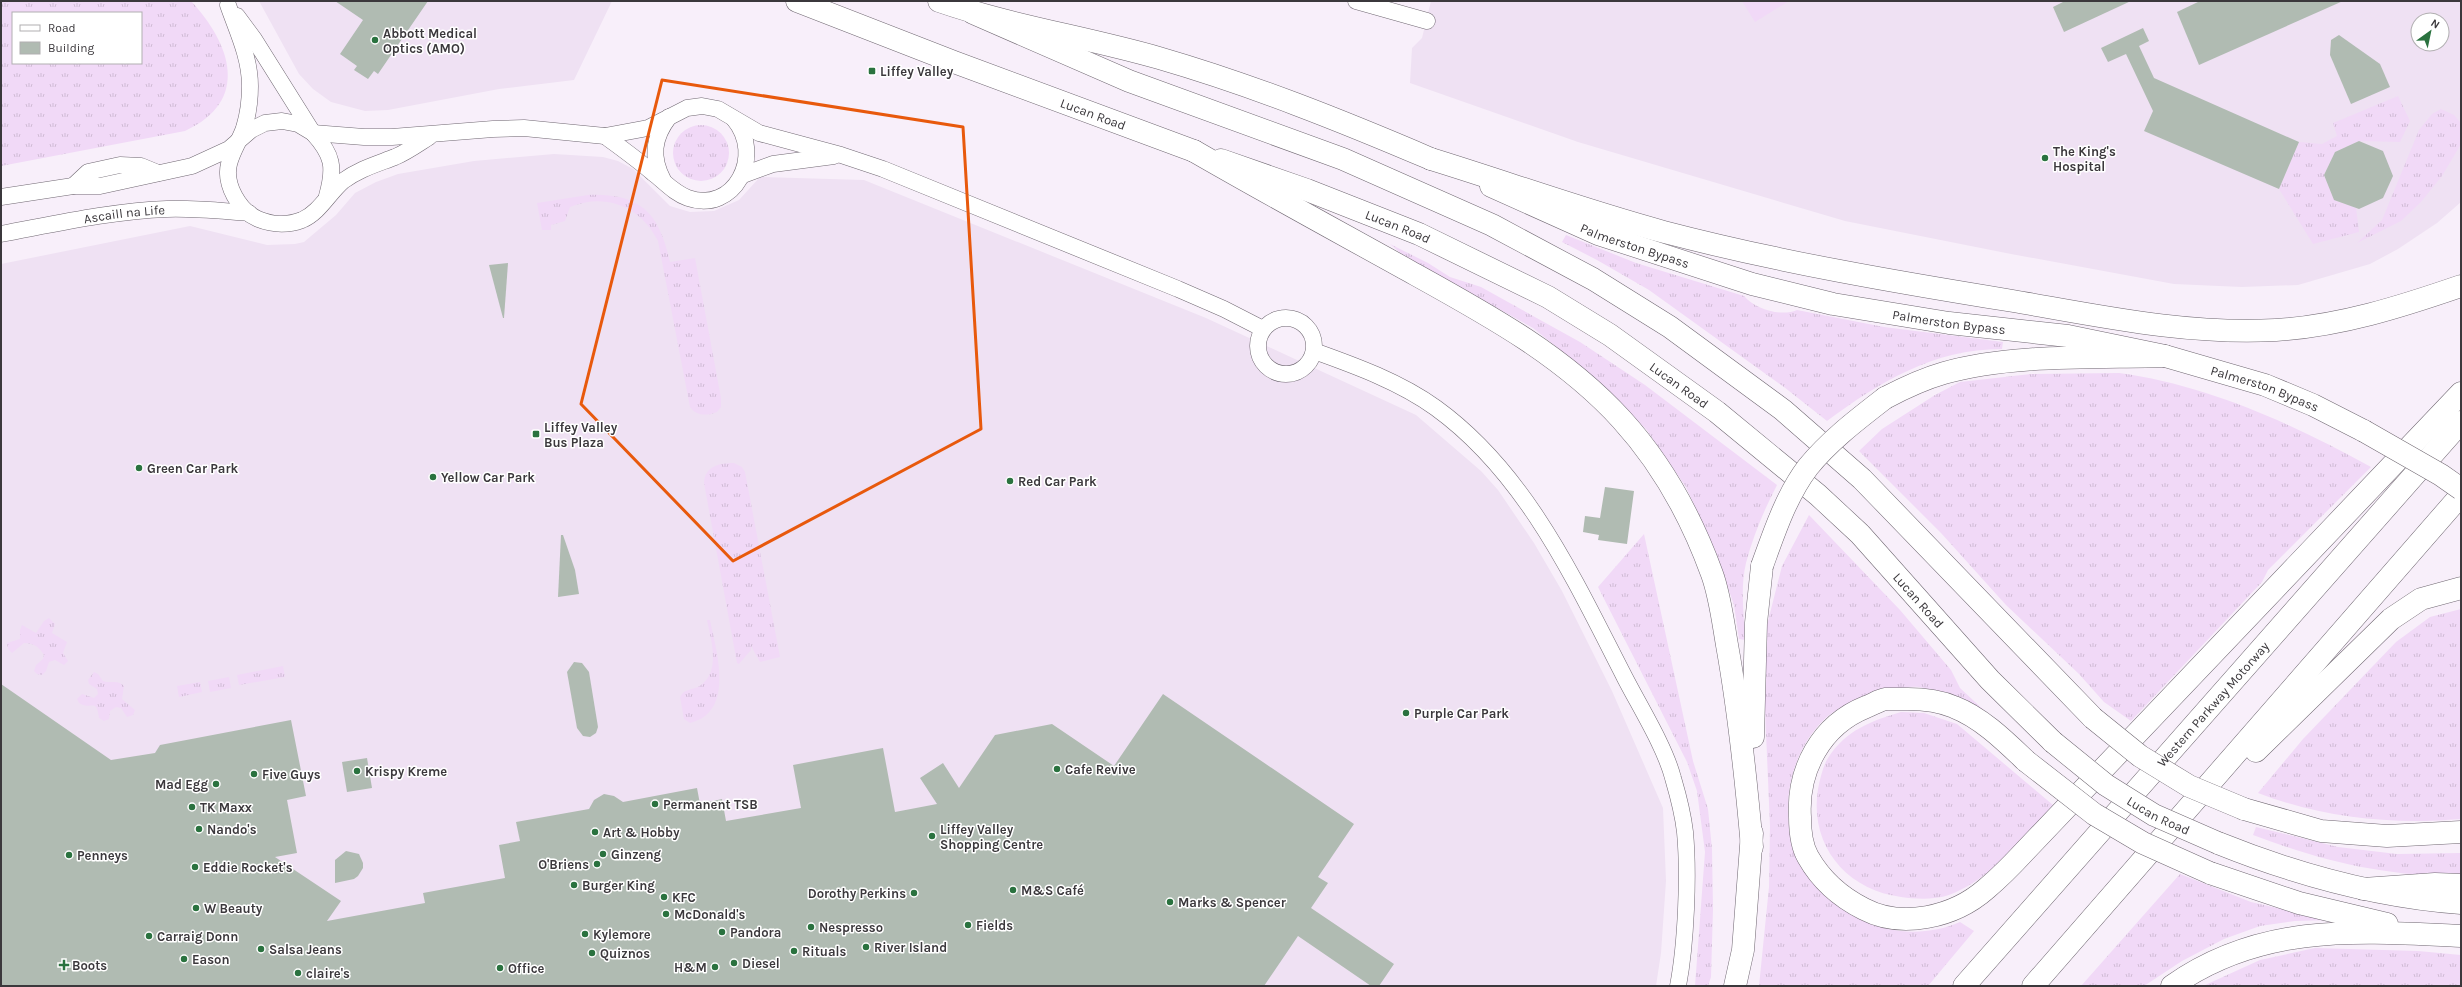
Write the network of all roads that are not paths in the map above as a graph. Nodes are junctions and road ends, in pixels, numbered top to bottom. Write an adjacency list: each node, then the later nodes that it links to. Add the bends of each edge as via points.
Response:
1 (797, 1): 13 (main road, Lucan Road)
2 (939, 1): 5 (main road)
3 (1356, 1): 6 (street)
4 (226, 3): 9 (street, via 254,39); 12 (street, via 247,58 250,86 244,127)
5 (974, 13): 15 (main road, via 1139,53 1229,80); 31 (main road, bridge, via 1129,81 1343,159 1492,225 1593,279 1670,327 1783,410 1862,479 2094,718 2140,756 2182,782 2244,809 2321,831 2387,836)
6 (1427, 21)
7 (732, 116): 8 (street, via 718,109 702,106 687,108); 14 (street, via 759,132); 16 (street, via 742,129 748,144 748,160)
8 (669, 117): 11 (street, via 648,128); 17 (street, via 657,137 654,152 656,166)
9 (313, 133): 10 (street, via 392,138); 12 (street, via 298,124 282,121 265,123 251,130); 18 (street, via 325,146 331,162 332,178)
10 (433, 135): 11 (street, via 524,128); 18 (street, via 396,156 362,169)
11 (605, 136): 17 (street)
12 (238, 143): 19 (street, via 192,166 158,173 141,166 120,165 88,172 73,186); 20 (street, via 228,166 230,180 232,191 240,206)
13 (1194, 151): 32 (main road, via 1279,201 1439,287 1532,343 1571,371 1622,420 1659,468 1687,517 1712,576 1738,704); 35 (main road, Lucan Road, bridge, via 1307,190 1419,234 1542,294 1610,335 1717,412 1818,494 1860,534 1990,680 2053,742 2106,785 2154,815 2218,843 2256,858)
14 (841, 155): 16 (street, via 773,164); 23 (street, via 883,169 1178,289)
15 (1431, 159): 22 (main road, via 1695,239 1796,262 1973,295 2203,330 2276,330 2342,322 2403,306); 25 (main road, Palmerston Bypass, via 1598,234 1752,284 1833,304 1949,323 2068,336)
16 (743, 175): 17 (street, via 734,187 720,196 705,200 689,198 675,192)
17 (663, 180)
18 (327, 196): 20 (street, via 317,210 303,220 286,224 269,223)
19 (1, 197)
20 (249, 213): 21 (street, Ascaill na Life, via 166,209)
21 (1, 234)
22 (2461, 286)
23 (1263, 329): 24 (street, via 1278,318 1298,319 1311,332); 24 (street, via 1258,342 1260,356 1264,363 1277,373 1301,370 1309,362)
24 (1314, 351): 39 (street, via 1360,368 1419,397 1473,439 1537,517 1573,577 1673,776 1685,832 1685,900)
25 (2165, 356): 28 (main road, Palmerston Bypass, bridge, via 2265,385 2313,405 2364,431); 32 (main road, bridge, via 1988,364 1944,373 1910,385 1885,398 1843,430 1808,468 1779,518 1762,566 1755,657)
26 (2461, 393): 37 (main road, bridge, via 2024,852 1985,890 1951,910 1913,921 1873,914 1845,899 1823,879 1807,856 1800,833 1799,807 1802,780 1812,753 1830,732 1853,712 1885,699 1921,699 1954,707 1994,731 2026,761 2094,814 2143,843 2210,873 2322,910)
27 (2461, 422): 41 (main road, Western Parkway Motorway)
28 (2461, 489)
29 (2461, 495): 33 (main road)
30 (2461, 588): 33 (main road, via 2421,599 2391,619)
31 (2461, 832)
32 (1752, 847): 40 (main road, via 1743,950)
33 (2141, 864): 42 (main road)
34 (2461, 885): 35 (main road, via 2434,884)
35 (2364, 889): 36 (main road, Lucan Road, via 2410,898)
36 (2461, 903)
37 (2431, 934): 38 (main road); 43 (main road, via 2321,933 2275,941 2198,968)
38 (2461, 936)
39 (1678, 986)
40 (1735, 986)
41 (1964, 986)
42 (2033, 986)
43 (2172, 986)

